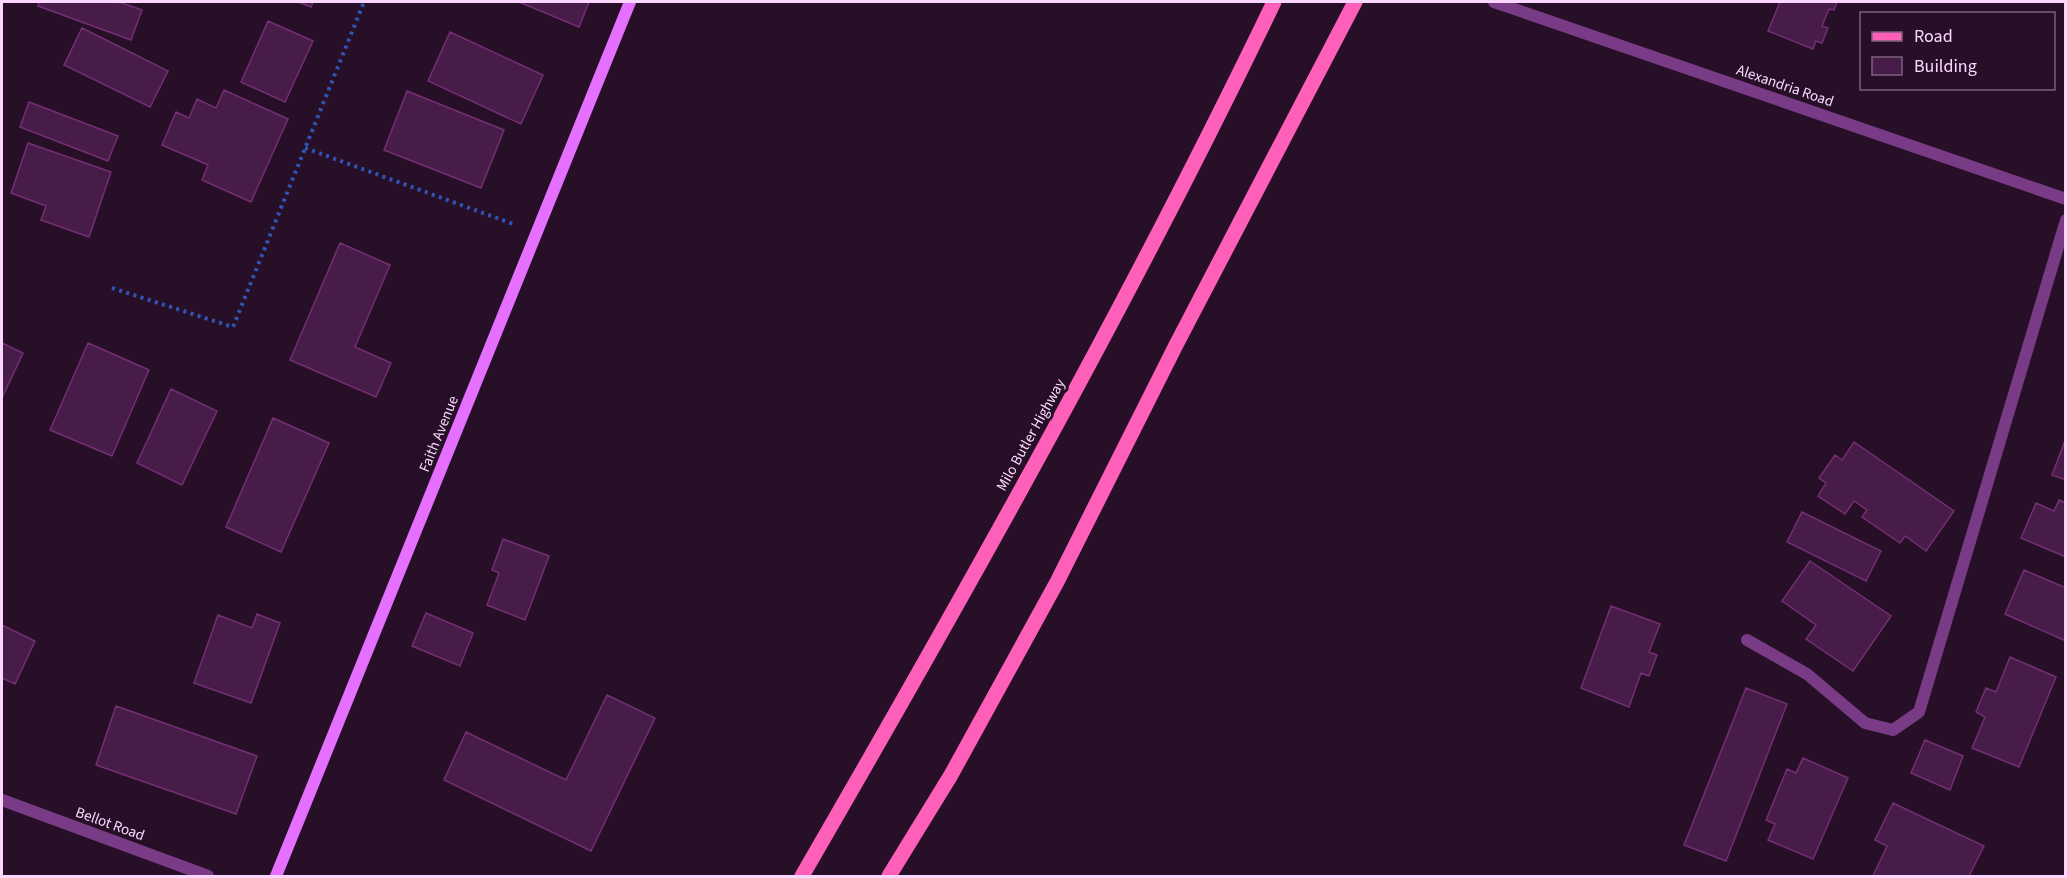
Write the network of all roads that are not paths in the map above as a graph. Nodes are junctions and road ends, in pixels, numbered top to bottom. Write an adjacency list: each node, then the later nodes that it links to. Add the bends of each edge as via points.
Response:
1 (630, 2): 10 (street, Faith Avenue)
2 (1274, 2): 11 (main road, Milo Butler Highway, via 1111,325 944,632)
3 (1355, 2): 12 (main road, via 1057,582 951,775)
4 (1494, 2): 5 (street, Alexandria Road)
5 (2066, 198)
6 (2066, 220): 7 (street, via 1919,712 1893,730 1865,723 1807,675)
7 (1747, 640)
8 (2, 800): 9 (street, Bellot Road)
9 (208, 876)
10 (276, 876)
11 (802, 876)
12 (889, 876)

